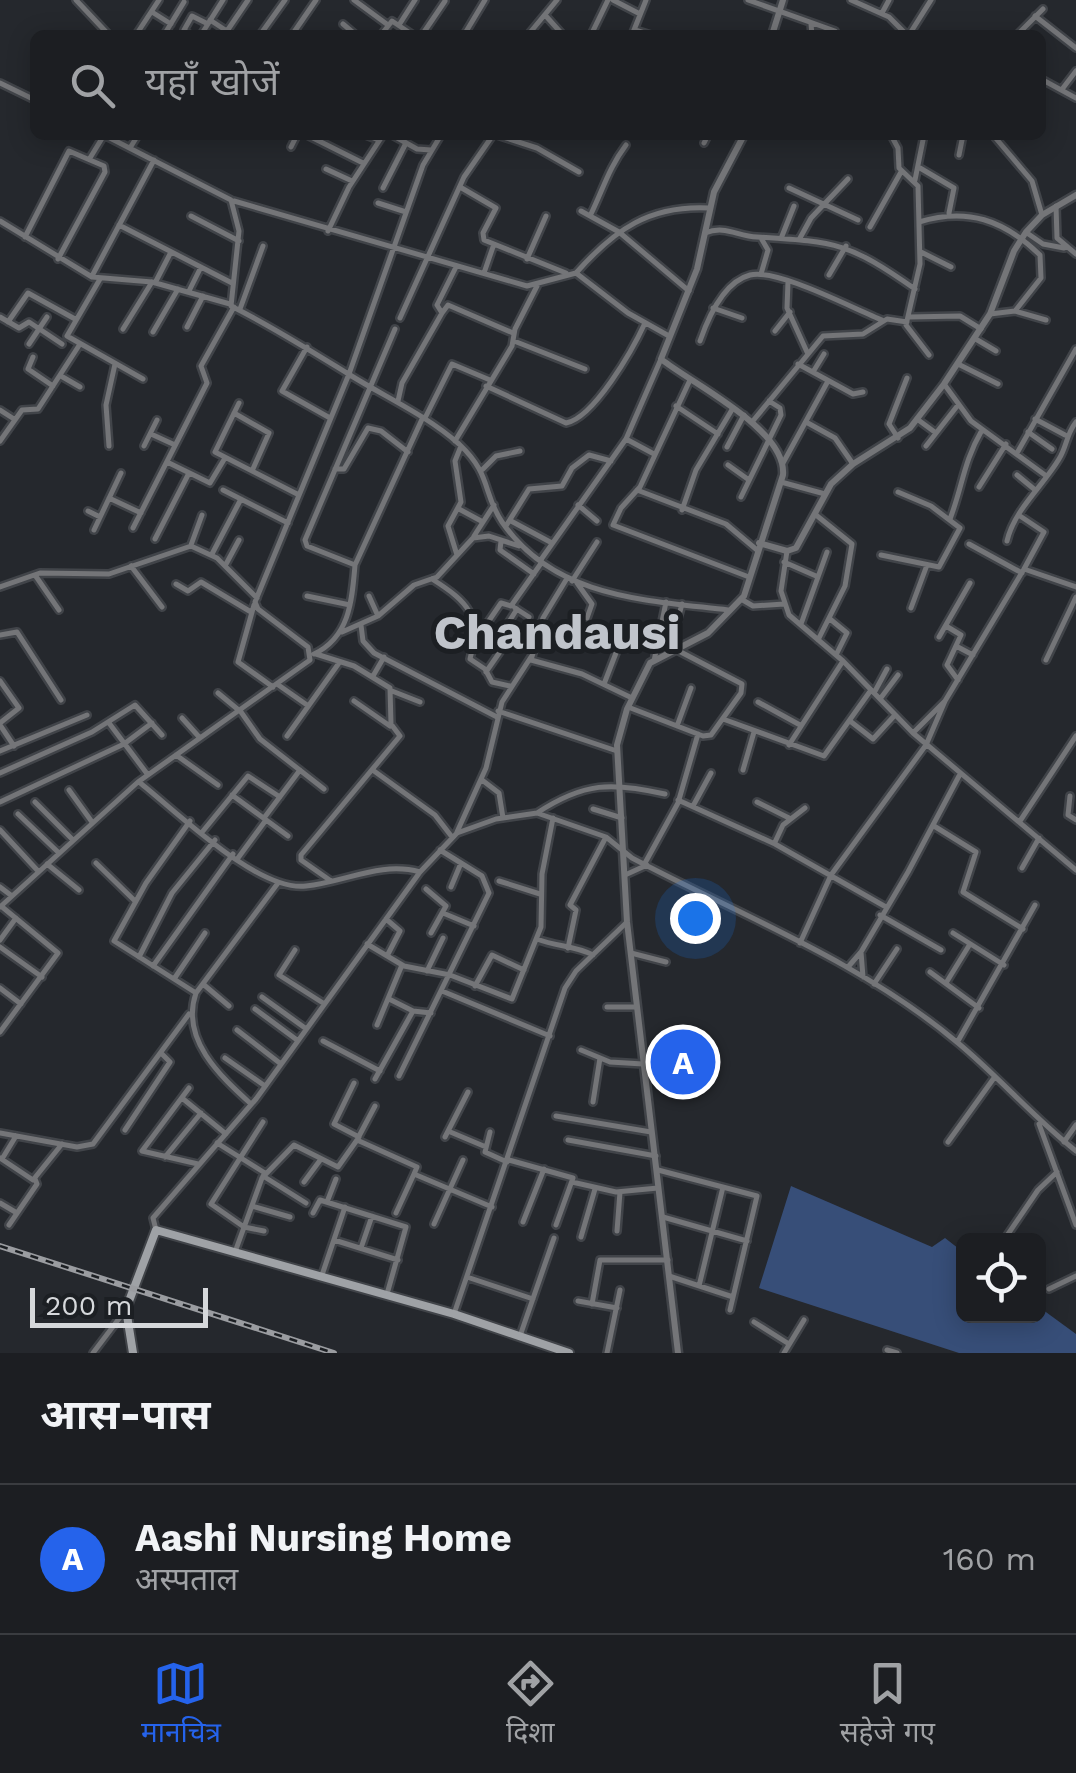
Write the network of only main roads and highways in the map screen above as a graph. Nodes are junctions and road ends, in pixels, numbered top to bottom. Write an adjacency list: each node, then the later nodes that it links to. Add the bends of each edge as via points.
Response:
1 (133, 1353): 2 (main road, via 126,1310 156,1230)
2 (569, 1353)

